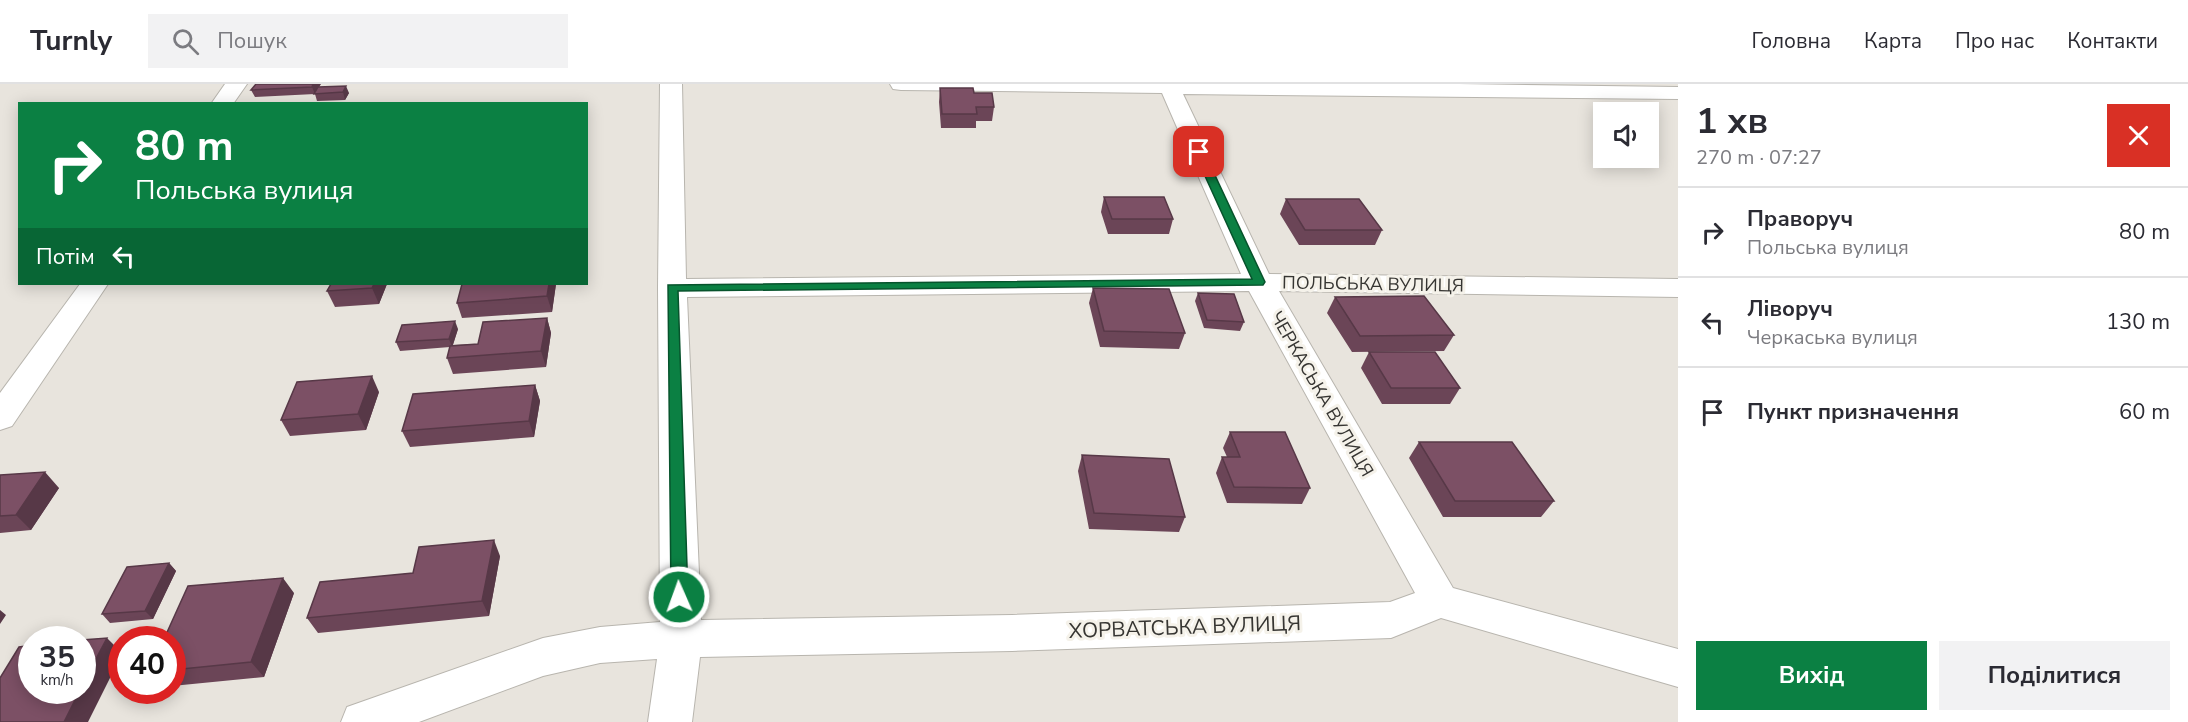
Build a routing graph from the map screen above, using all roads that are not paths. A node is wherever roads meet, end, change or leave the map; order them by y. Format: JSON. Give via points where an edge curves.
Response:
{"nodes":[{"id":1,"x":236,"y":84,"type":"edge"},
{"id":2,"x":671,"y":84,"type":"edge"},
{"id":3,"x":901,"y":84,"type":"edge"},
{"id":4,"x":1169,"y":86,"type":"edge"},
{"id":5,"x":1678,"y":93,"type":"edge"},
{"id":6,"x":223,"y":102,"type":"edge"},
{"id":7,"x":1259,"y":282,"type":"junction"},
{"id":8,"x":93,"y":285,"type":"edge"},
{"id":9,"x":672,"y":288,"type":"junction"},
{"id":10,"x":1678,"y":288,"type":"edge"},
{"id":11,"x":0,"y":418,"type":"edge"},
{"id":12,"x":1440,"y":601,"type":"junction"},
{"id":13,"x":681,"y":639,"type":"junction"},
{"id":14,"x":1678,"y":668,"type":"edge"},
{"id":15,"x":363,"y":722,"type":"edge"},
{"id":16,"x":670,"y":722,"type":"edge"}],
"edges":[{"from":1,"to":6,"type":"street"},
{"from":2,"to":9,"type":"street"},
{"from":3,"to":4,"type":"street"},
{"from":4,"to":5,"type":"street"},
{"from":4,"to":7,"type":"street","name":"ЧЕРКАСЬКА ВУЛИЦЯ"},
{"from":7,"to":9,"type":"street","name":"ПОЛЬСЬКА ВУЛИЦЯ"},
{"from":7,"to":10,"type":"street","name":"ПОЛЬСЬКА ВУЛИЦЯ"},
{"from":7,"to":12,"type":"street","name":"ЧЕРКАСЬКА ВУЛИЦЯ"},
{"from":8,"to":11,"type":"street"},
{"from":9,"to":13,"type":"street"},
{"from":12,"to":13,"type":"street","name":"ХОРВАТСЬКА ВУЛИЦЯ","via":[[1391,620]]},
{"from":12,"to":14,"type":"street"},
{"from":13,"to":15,"type":"street","name":"ХОРВАТСЬКА ВУЛИЦЯ","via":[[600,645],[543,657]]},
{"from":13,"to":16,"type":"street"}]}
